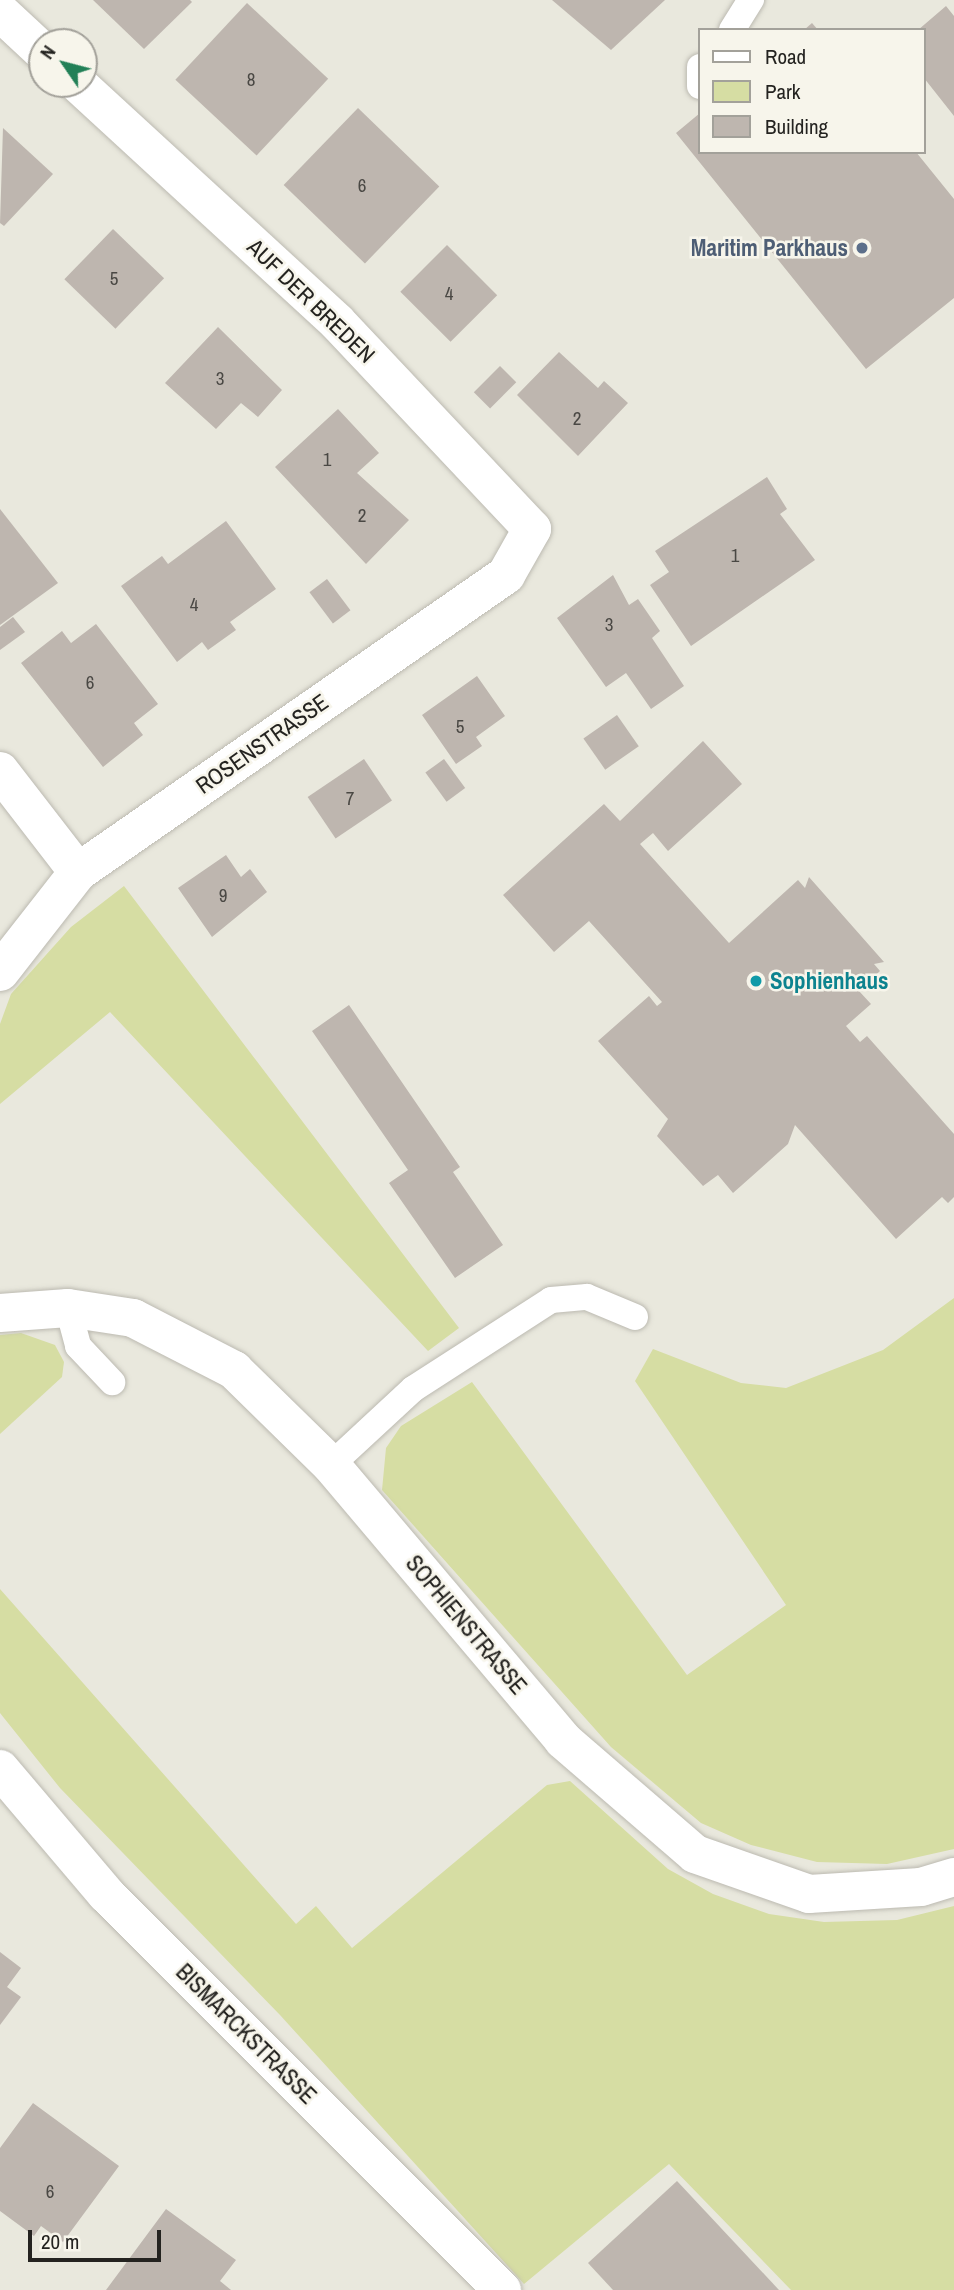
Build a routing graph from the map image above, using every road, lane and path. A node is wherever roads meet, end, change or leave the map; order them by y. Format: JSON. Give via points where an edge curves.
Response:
{"nodes":[{"id":1,"x":751,"y":0,"type":"edge"},
{"id":2,"x":0,"y":12,"type":"edge"},
{"id":3,"x":733,"y":28,"type":"edge"},
{"id":4,"x":28,"y":38,"type":"edge"},
{"id":5,"x":93,"y":98,"type":"edge"},
{"id":6,"x":532,"y":529,"type":"joint"},
{"id":7,"x":0,"y":771,"type":"edge"},
{"id":8,"x":78,"y":872,"type":"junction"},
{"id":9,"x":0,"y":972,"type":"edge"},
{"id":10,"x":68,"y":1308,"type":"junction"},
{"id":11,"x":0,"y":1313,"type":"edge"},
{"id":12,"x":635,"y":1317,"type":"dead end"},
{"id":13,"x":112,"y":1382,"type":"dead end"},
{"id":14,"x":331,"y":1465,"type":"junction"},
{"id":15,"x":0,"y":1769,"type":"edge"},
{"id":16,"x":954,"y":1877,"type":"edge"},
{"id":17,"x":502,"y":2290,"type":"edge"}],
"edges":[{"from":1,"to":3,"type":"lane"},
{"from":2,"to":4,"type":"street"},
{"from":5,"to":6,"type":"street","name":"AUF DER BREDEN","via":[[337,322]]},
{"from":6,"to":8,"type":"street","name":"ROSENSTRASSE","via":[[506,575]]},
{"from":7,"to":8,"type":"street"},
{"from":8,"to":9,"type":"street","name":"ROSENSTRASSE"},
{"from":10,"to":11,"type":"street","name":"SOPHIENSTRASSE"},
{"from":10,"to":13,"type":"lane","via":[[78,1346]]},
{"from":10,"to":14,"type":"street","name":"SOPHIENSTRASSE","via":[[133,1318],[234,1370]]},
{"from":12,"to":14,"type":"lane","via":[[587,1297],[551,1300],[413,1390]]},
{"from":14,"to":16,"type":"street","name":"SOPHIENSTRASSE","via":[[562,1740],[695,1854],[809,1894],[920,1887]]},
{"from":15,"to":17,"type":"street","name":"BISMARCKSTRASSE","via":[[106,1894]]}]}
